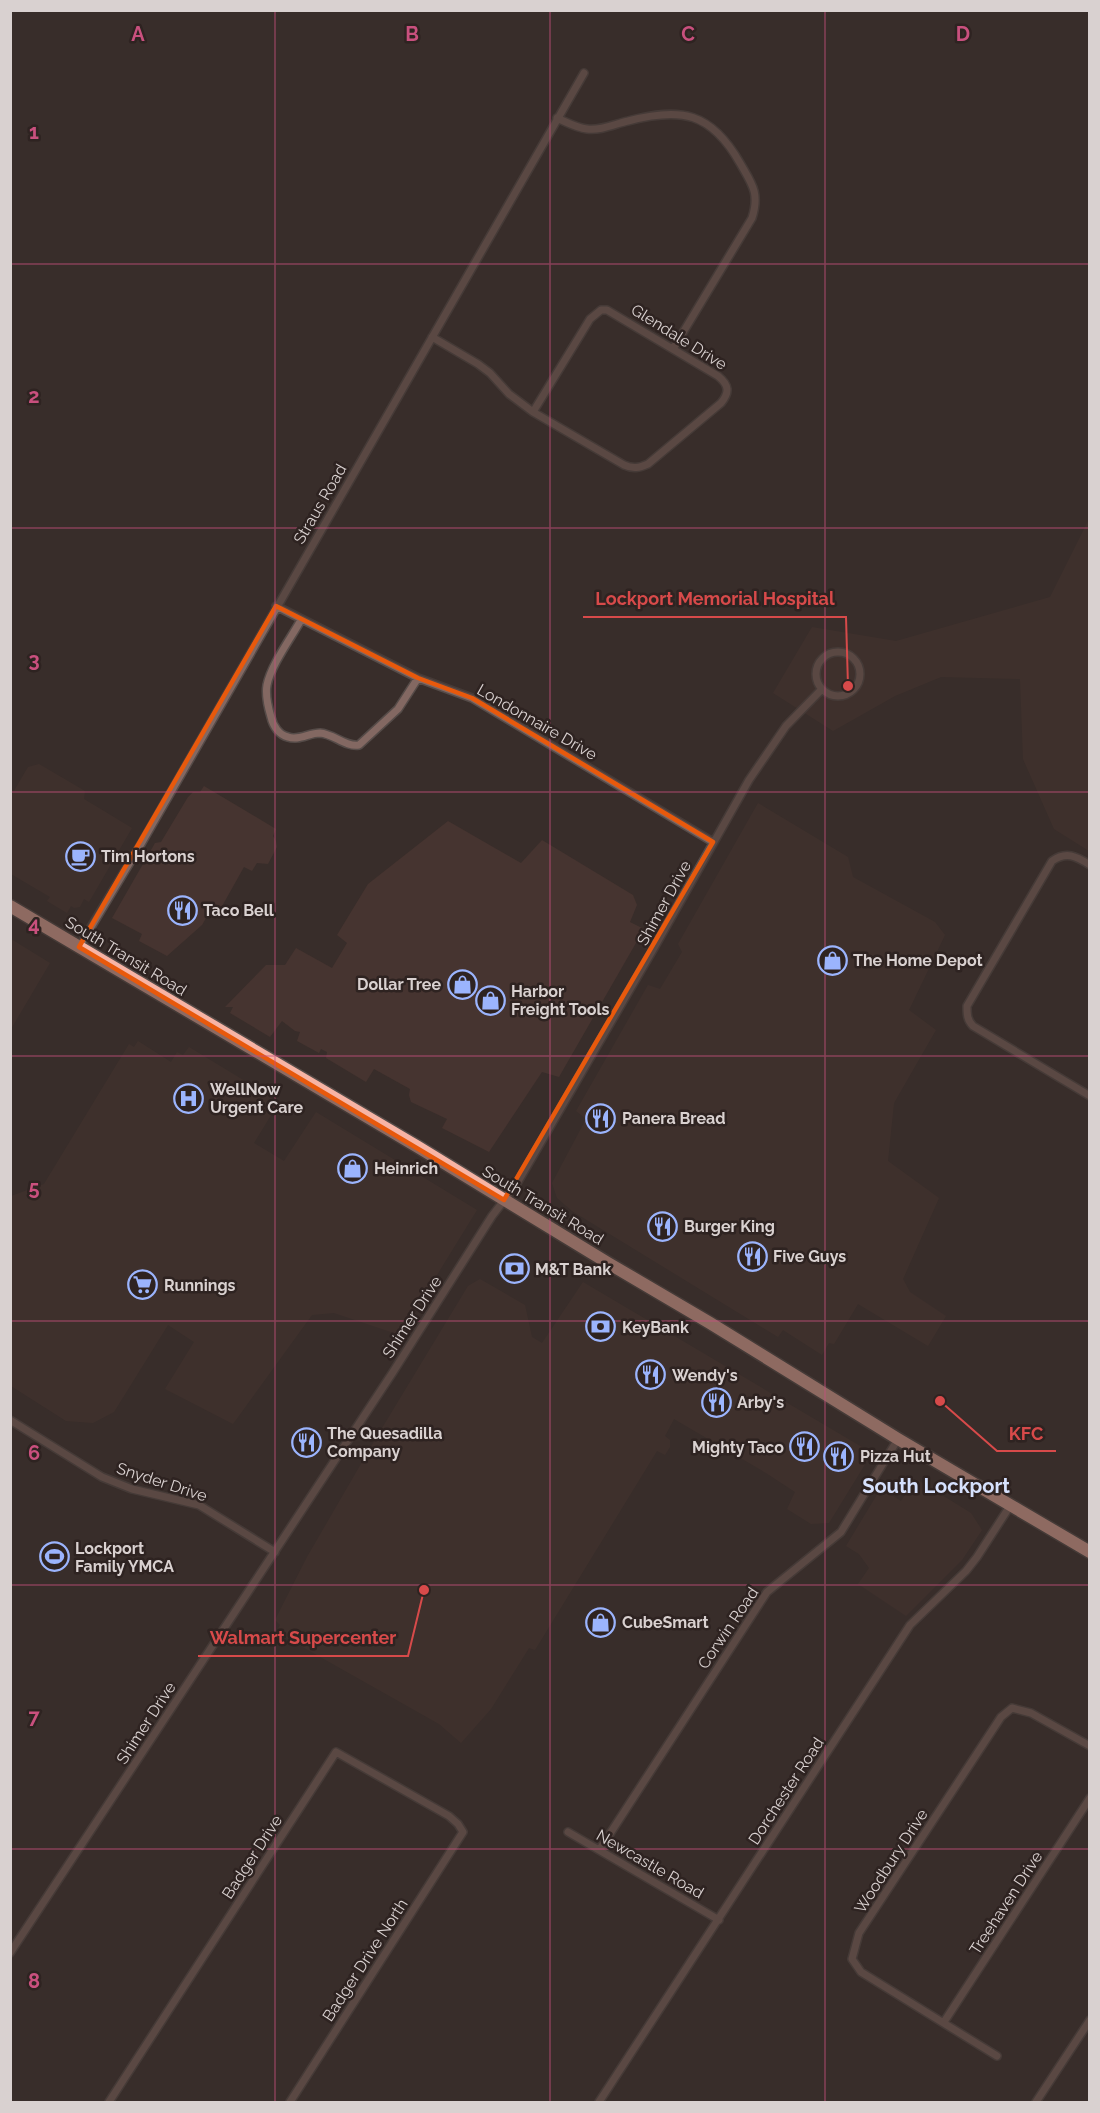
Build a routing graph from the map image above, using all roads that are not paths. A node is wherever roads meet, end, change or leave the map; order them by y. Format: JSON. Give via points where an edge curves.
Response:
{"nodes":[{"id":1,"x":584,"y":74,"type":"dead end"},
{"id":2,"x":557,"y":118,"type":"junction"},
{"id":3,"x":432,"y":337,"type":"junction"},
{"id":4,"x":673,"y":349,"type":"junction"},
{"id":5,"x":533,"y":412,"type":"junction"},
{"id":6,"x":276,"y":606,"type":"junction"},
{"id":7,"x":301,"y":620,"type":"junction"},
{"id":8,"x":418,"y":678,"type":"junction"},
{"id":9,"x":822,"y":689,"type":"junction"},
{"id":10,"x":713,"y":842,"type":"junction"},
{"id":11,"x":1089,"y":865,"type":"edge"},
{"id":12,"x":10,"y":906,"type":"edge"},
{"id":13,"x":79,"y":947,"type":"junction"},
{"id":14,"x":1089,"y":1096,"type":"edge"},
{"id":15,"x":504,"y":1200,"type":"junction"},
{"id":16,"x":10,"y":1419,"type":"edge"},
{"id":17,"x":898,"y":1439,"type":"junction"},
{"id":18,"x":1010,"y":1506,"type":"junction"},
{"id":19,"x":1089,"y":1551,"type":"edge"},
{"id":20,"x":275,"y":1552,"type":"junction"},
{"id":21,"x":1089,"y":1746,"type":"edge"},
{"id":22,"x":1089,"y":1798,"type":"edge"},
{"id":23,"x":463,"y":1832,"type":"joint"},
{"id":24,"x":568,"y":1832,"type":"dead end"},
{"id":25,"x":600,"y":1850,"type":"junction"},
{"id":26,"x":719,"y":1920,"type":"junction"},
{"id":27,"x":10,"y":1953,"type":"edge"},
{"id":28,"x":1089,"y":2020,"type":"edge"},
{"id":29,"x":944,"y":2022,"type":"junction"},
{"id":30,"x":997,"y":2056,"type":"dead end"},
{"id":31,"x":109,"y":2103,"type":"edge"},
{"id":32,"x":290,"y":2103,"type":"edge"},
{"id":33,"x":599,"y":2103,"type":"edge"},
{"id":34,"x":1036,"y":2103,"type":"edge"}],
"edges":[{"from":1,"to":2,"type":"street","name":"Straus Road"},
{"from":2,"to":3,"type":"street","name":"Straus Road"},
{"from":2,"to":4,"type":"street","via":[[588,129],[661,113],[679,113],[714,129],[731,147],[752,184],[757,202],[752,218]]},
{"from":3,"to":5,"type":"street","name":"Glendale Drive","via":[[478,364]]},
{"from":3,"to":6,"type":"street","name":"Straus Road"},
{"from":4,"to":5,"type":"street","name":"Glendale Drive","via":[[601,310],[590,319]]},
{"from":4,"to":5,"type":"street","name":"Glendale Drive","via":[[726,382],[727,396],[648,464],[639,468],[624,465]]},
{"from":6,"to":7,"type":"street","name":"Londonnaire Drive"},
{"from":6,"to":13,"type":"street","name":"Straus Road"},
{"from":7,"to":8,"type":"street","name":"Londonnaire Drive"},
{"from":7,"to":8,"type":"street","via":[[267,685],[272,723],[286,737],[325,734],[358,745],[398,709]]},
{"from":8,"to":10,"type":"street","name":"Londonnaire Drive","via":[[472,698]]},
{"from":9,"to":9,"type":"street","via":[[835,696],[854,689],[860,669],[852,657],[839,651],[825,656],[817,668]]},
{"from":9,"to":10,"type":"street","name":"Shimer Drive","via":[[808,700],[776,740]]},
{"from":10,"to":15,"type":"street","name":"Shimer Drive","via":[[559,1113]]},
{"from":11,"to":14,"type":"street","via":[[1071,855],[1052,861],[967,1011],[968,1022],[973,1026]]},
{"from":12,"to":13,"type":"highway","name":"South Transit Road"},
{"from":13,"to":15,"type":"highway","name":"South Transit Road"},
{"from":15,"to":17,"type":"highway","name":"South Transit Road"},
{"from":15,"to":20,"type":"street","name":"Shimer Drive"},
{"from":16,"to":20,"type":"street","name":"Snyder Drive","via":[[102,1477],[132,1489],[199,1504]]},
{"from":17,"to":18,"type":"highway","name":"South Transit Road"},
{"from":17,"to":25,"type":"street","name":"Corwin Road","via":[[841,1532],[767,1592]]},
{"from":18,"to":19,"type":"highway","name":"South Transit Road"},
{"from":18,"to":26,"type":"street","name":"Dorchester Road","via":[[966,1571],[910,1625]]},
{"from":20,"to":27,"type":"street","name":"Shimer Drive"},
{"from":21,"to":29,"type":"street","name":"Woodbury Drive","via":[[1031,1713],[1012,1708],[1001,1717],[859,1933],[852,1959],[861,1972]]},
{"from":22,"to":29,"type":"street","name":"Treehaven Drive"},
{"from":23,"to":31,"type":"street","name":"Badger Drive","via":[[449,1816],[336,1752]]},
{"from":23,"to":32,"type":"street","name":"Badger Drive North"},
{"from":24,"to":25,"type":"street","name":"Newcastle Road"},
{"from":25,"to":26,"type":"street","name":"Newcastle Road"},
{"from":26,"to":33,"type":"street","name":"Dorchester Road"},
{"from":28,"to":34,"type":"street"},
{"from":29,"to":30,"type":"street","name":"Woodbury Drive"}]}
